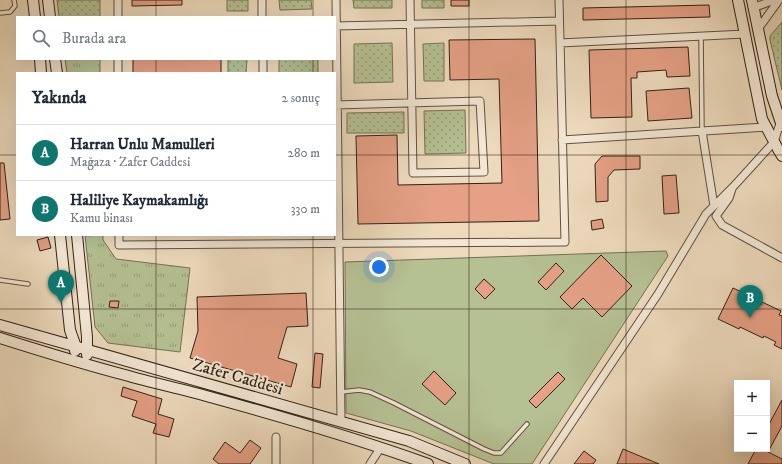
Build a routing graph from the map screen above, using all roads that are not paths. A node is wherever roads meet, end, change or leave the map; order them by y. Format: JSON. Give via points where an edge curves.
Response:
{"nodes":[{"id":1,"x":14,"y":0,"type":"edge"},
{"id":2,"x":33,"y":0,"type":"edge"},
{"id":3,"x":48,"y":0,"type":"edge"},
{"id":4,"x":118,"y":0,"type":"edge"},
{"id":5,"x":262,"y":0,"type":"edge"},
{"id":6,"x":336,"y":0,"type":"edge"},
{"id":7,"x":410,"y":0,"type":"edge"},
{"id":8,"x":559,"y":0,"type":"edge"},
{"id":9,"x":738,"y":0,"type":"edge"},
{"id":10,"x":774,"y":0,"type":"edge"},
{"id":11,"x":779,"y":0,"type":"edge"},
{"id":12,"x":752,"y":4,"type":"edge"},
{"id":13,"x":0,"y":13,"type":"edge"},
{"id":14,"x":35,"y":16,"type":"edge"},
{"id":15,"x":50,"y":16,"type":"edge"},
{"id":16,"x":118,"y":16,"type":"edge"},
{"id":17,"x":262,"y":16,"type":"edge"},
{"id":18,"x":559,"y":21,"type":"junction"},
{"id":19,"x":411,"y":24,"type":"junction"},
{"id":20,"x":336,"y":26,"type":"edge"},
{"id":21,"x":758,"y":29,"type":"junction"},
{"id":22,"x":745,"y":34,"type":"junction"},
{"id":23,"x":701,"y":36,"type":"junction"},
{"id":24,"x":560,"y":43,"type":"junction"},
{"id":25,"x":40,"y":60,"type":"edge"},
{"id":26,"x":55,"y":60,"type":"edge"},
{"id":27,"x":118,"y":60,"type":"edge"},
{"id":28,"x":263,"y":60,"type":"edge"},
{"id":29,"x":41,"y":72,"type":"edge"},
{"id":30,"x":57,"y":72,"type":"edge"},
{"id":31,"x":118,"y":72,"type":"edge"},
{"id":32,"x":264,"y":72,"type":"edge"},
{"id":33,"x":412,"y":102,"type":"junction"},
{"id":34,"x":336,"y":104,"type":"edge"},
{"id":35,"x":781,"y":122,"type":"edge"},
{"id":36,"x":766,"y":127,"type":"junction"},
{"id":37,"x":702,"y":131,"type":"junction"},
{"id":38,"x":562,"y":140,"type":"junction"},
{"id":39,"x":774,"y":142,"type":"junction"},
{"id":40,"x":782,"y":156,"type":"edge"},
{"id":41,"x":733,"y":187,"type":"junction"},
{"id":42,"x":714,"y":206,"type":"junction"},
{"id":43,"x":60,"y":236,"type":"edge"},
{"id":44,"x":77,"y":236,"type":"edge"},
{"id":45,"x":119,"y":236,"type":"edge"},
{"id":46,"x":339,"y":244,"type":"junction"},
{"id":47,"x":782,"y":258,"type":"edge"},
{"id":48,"x":0,"y":280,"type":"edge"},
{"id":49,"x":28,"y":284,"type":"dead end"},
{"id":50,"x":0,"y":325,"type":"edge"},
{"id":51,"x":0,"y":338,"type":"edge"},
{"id":52,"x":76,"y":347,"type":"junction"},
{"id":53,"x":87,"y":350,"type":"junction"},
{"id":54,"x":74,"y":361,"type":"junction"},
{"id":55,"x":88,"y":365,"type":"junction"},
{"id":56,"x":341,"y":392,"type":"junction"},
{"id":57,"x":341,"y":422,"type":"junction"},
{"id":58,"x":527,"y":424,"type":"dead end"},
{"id":59,"x":276,"y":437,"type":"dead end"},
{"id":60,"x":381,"y":447,"type":"junction"},
{"id":61,"x":276,"y":464,"type":"edge"},
{"id":62,"x":370,"y":464,"type":"edge"},
{"id":63,"x":428,"y":464,"type":"edge"},
{"id":64,"x":465,"y":464,"type":"edge"},
{"id":65,"x":544,"y":464,"type":"edge"}],
"edges":[{"from":1,"to":13,"type":"lane","via":[[15,6],[10,12]]},
{"from":2,"to":14,"type":"main road"},
{"from":3,"to":15,"type":"main road"},
{"from":4,"to":16,"type":"street"},
{"from":5,"to":17,"type":"street"},
{"from":6,"to":20,"type":"street"},
{"from":7,"to":19,"type":"street"},
{"from":8,"to":18,"type":"street"},
{"from":9,"to":22,"type":"main road"},
{"from":10,"to":12,"type":"street"},
{"from":11,"to":21,"type":"street"},
{"from":12,"to":21,"type":"main road"},
{"from":18,"to":19,"type":"street"},
{"from":18,"to":24,"type":"street"},
{"from":19,"to":20,"type":"street"},
{"from":19,"to":33,"type":"street"},
{"from":20,"to":34,"type":"street"},
{"from":21,"to":35,"type":"main road","via":[[772,96]]},
{"from":22,"to":23,"type":"street"},
{"from":22,"to":36,"type":"main road","via":[[762,119]]},
{"from":23,"to":24,"type":"street"},
{"from":23,"to":37,"type":"lane"},
{"from":24,"to":38,"type":"street"},
{"from":25,"to":29,"type":"main road"},
{"from":26,"to":30,"type":"main road"},
{"from":27,"to":31,"type":"street"},
{"from":28,"to":32,"type":"street"},
{"from":33,"to":33,"type":"street","via":[[413,173],[484,172],[480,101]]},
{"from":33,"to":34,"type":"street"},
{"from":34,"to":46,"type":"street"},
{"from":35,"to":39,"type":"street"},
{"from":36,"to":37,"type":"street"},
{"from":36,"to":39,"type":"main road"},
{"from":37,"to":38,"type":"street"},
{"from":37,"to":42,"type":"street"},
{"from":38,"to":46,"type":"street","via":[[565,242]]},
{"from":39,"to":40,"type":"main road"},
{"from":39,"to":41,"type":"street"},
{"from":41,"to":42,"type":"street"},
{"from":41,"to":47,"type":"street","via":[[729,198],[716,216],[722,225]]},
{"from":42,"to":65,"type":"street","via":[[706,214],[658,294]]},
{"from":43,"to":52,"type":"main road","via":[[70,330]]},
{"from":44,"to":53,"type":"main road"},
{"from":45,"to":46,"type":"street","via":[[119,245]]},
{"from":46,"to":56,"type":"street"},
{"from":48,"to":49,"type":"lane"},
{"from":50,"to":52,"type":"main road","name":"Zafer Caddesi"},
{"from":51,"to":54,"type":"main road","name":"Zafer Caddesi"},
{"from":52,"to":53,"type":"main road","name":"Zafer Caddesi"},
{"from":52,"to":54,"type":"main road"},
{"from":53,"to":55,"type":"main road"},
{"from":53,"to":57,"type":"main road","name":"Zafer Caddesi"},
{"from":54,"to":55,"type":"main road","name":"Zafer Caddesi"},
{"from":55,"to":60,"type":"main road","name":"Zafer Caddesi","via":[[210,397]]},
{"from":56,"to":57,"type":"street"},
{"from":56,"to":58,"type":"lane","via":[[370,392],[494,453],[501,453]]},
{"from":57,"to":64,"type":"main road","name":"Zafer Caddesi","via":[[409,441]]},
{"from":59,"to":61,"type":"street"},
{"from":60,"to":62,"type":"street"},
{"from":60,"to":63,"type":"main road","name":"Zafer Caddesi"}]}
